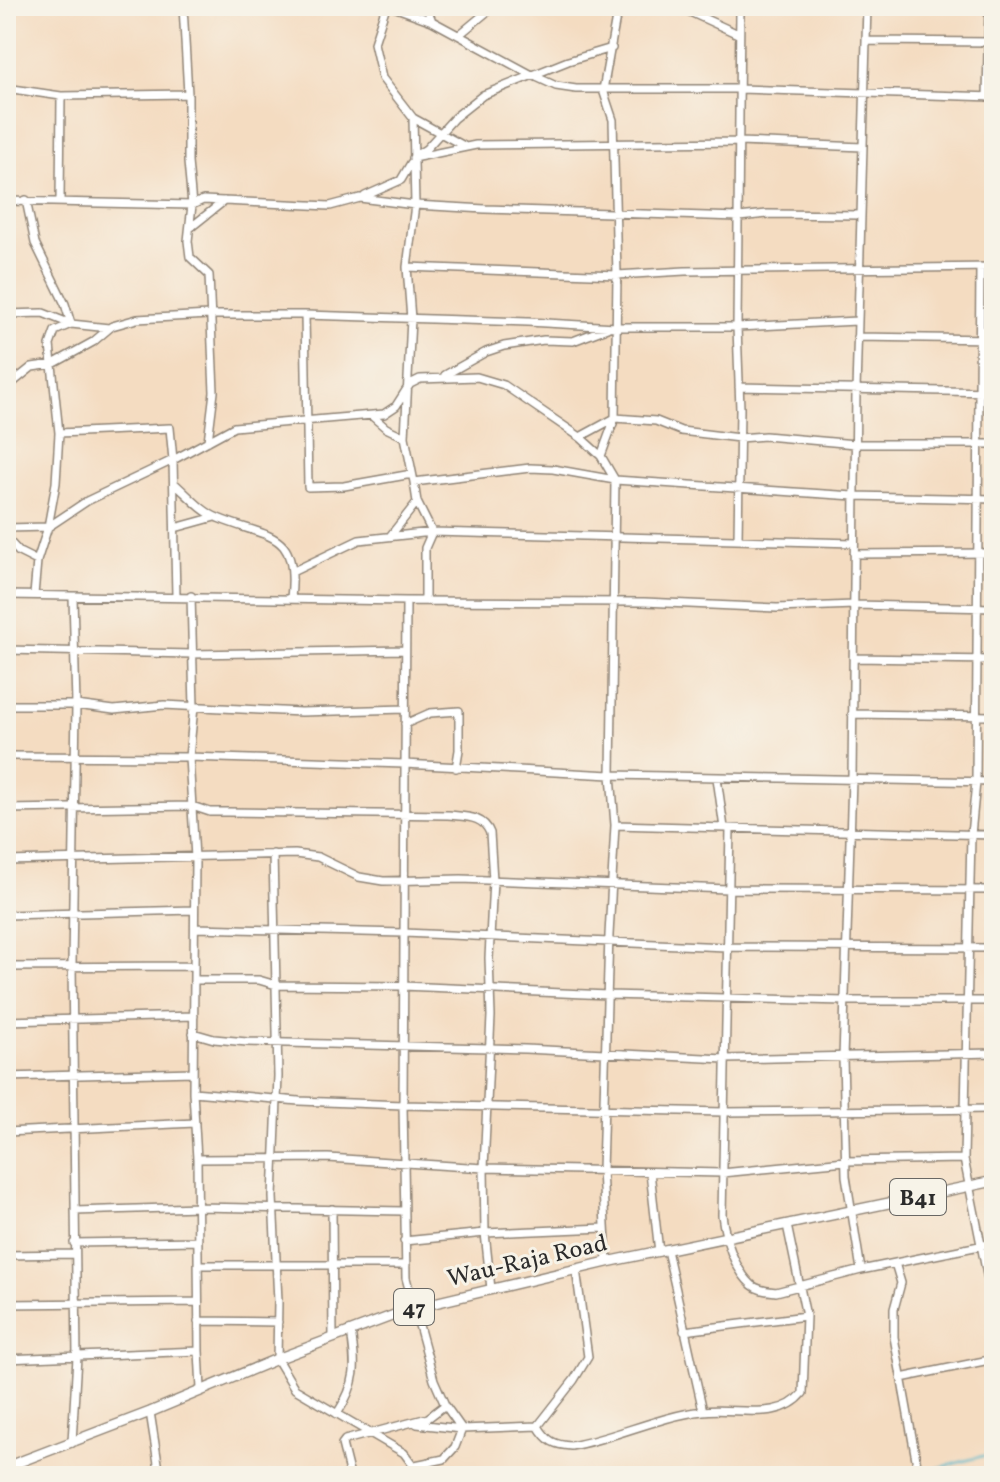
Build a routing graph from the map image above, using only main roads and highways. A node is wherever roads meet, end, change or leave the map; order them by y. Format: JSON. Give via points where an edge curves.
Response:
{"nodes":[{"id":1,"x":994,"y":1181,"type":"edge"},
{"id":2,"x":847,"y":1212,"type":"joint"},
{"id":3,"x":8,"y":1470,"type":"edge"}],
"edges":[{"from":1,"to":2,"type":"main road","number":"B41"},
{"from":2,"to":3,"type":"main road","name":"Wau-Raja Road","number":"47","via":[[413,1308]]}]}
